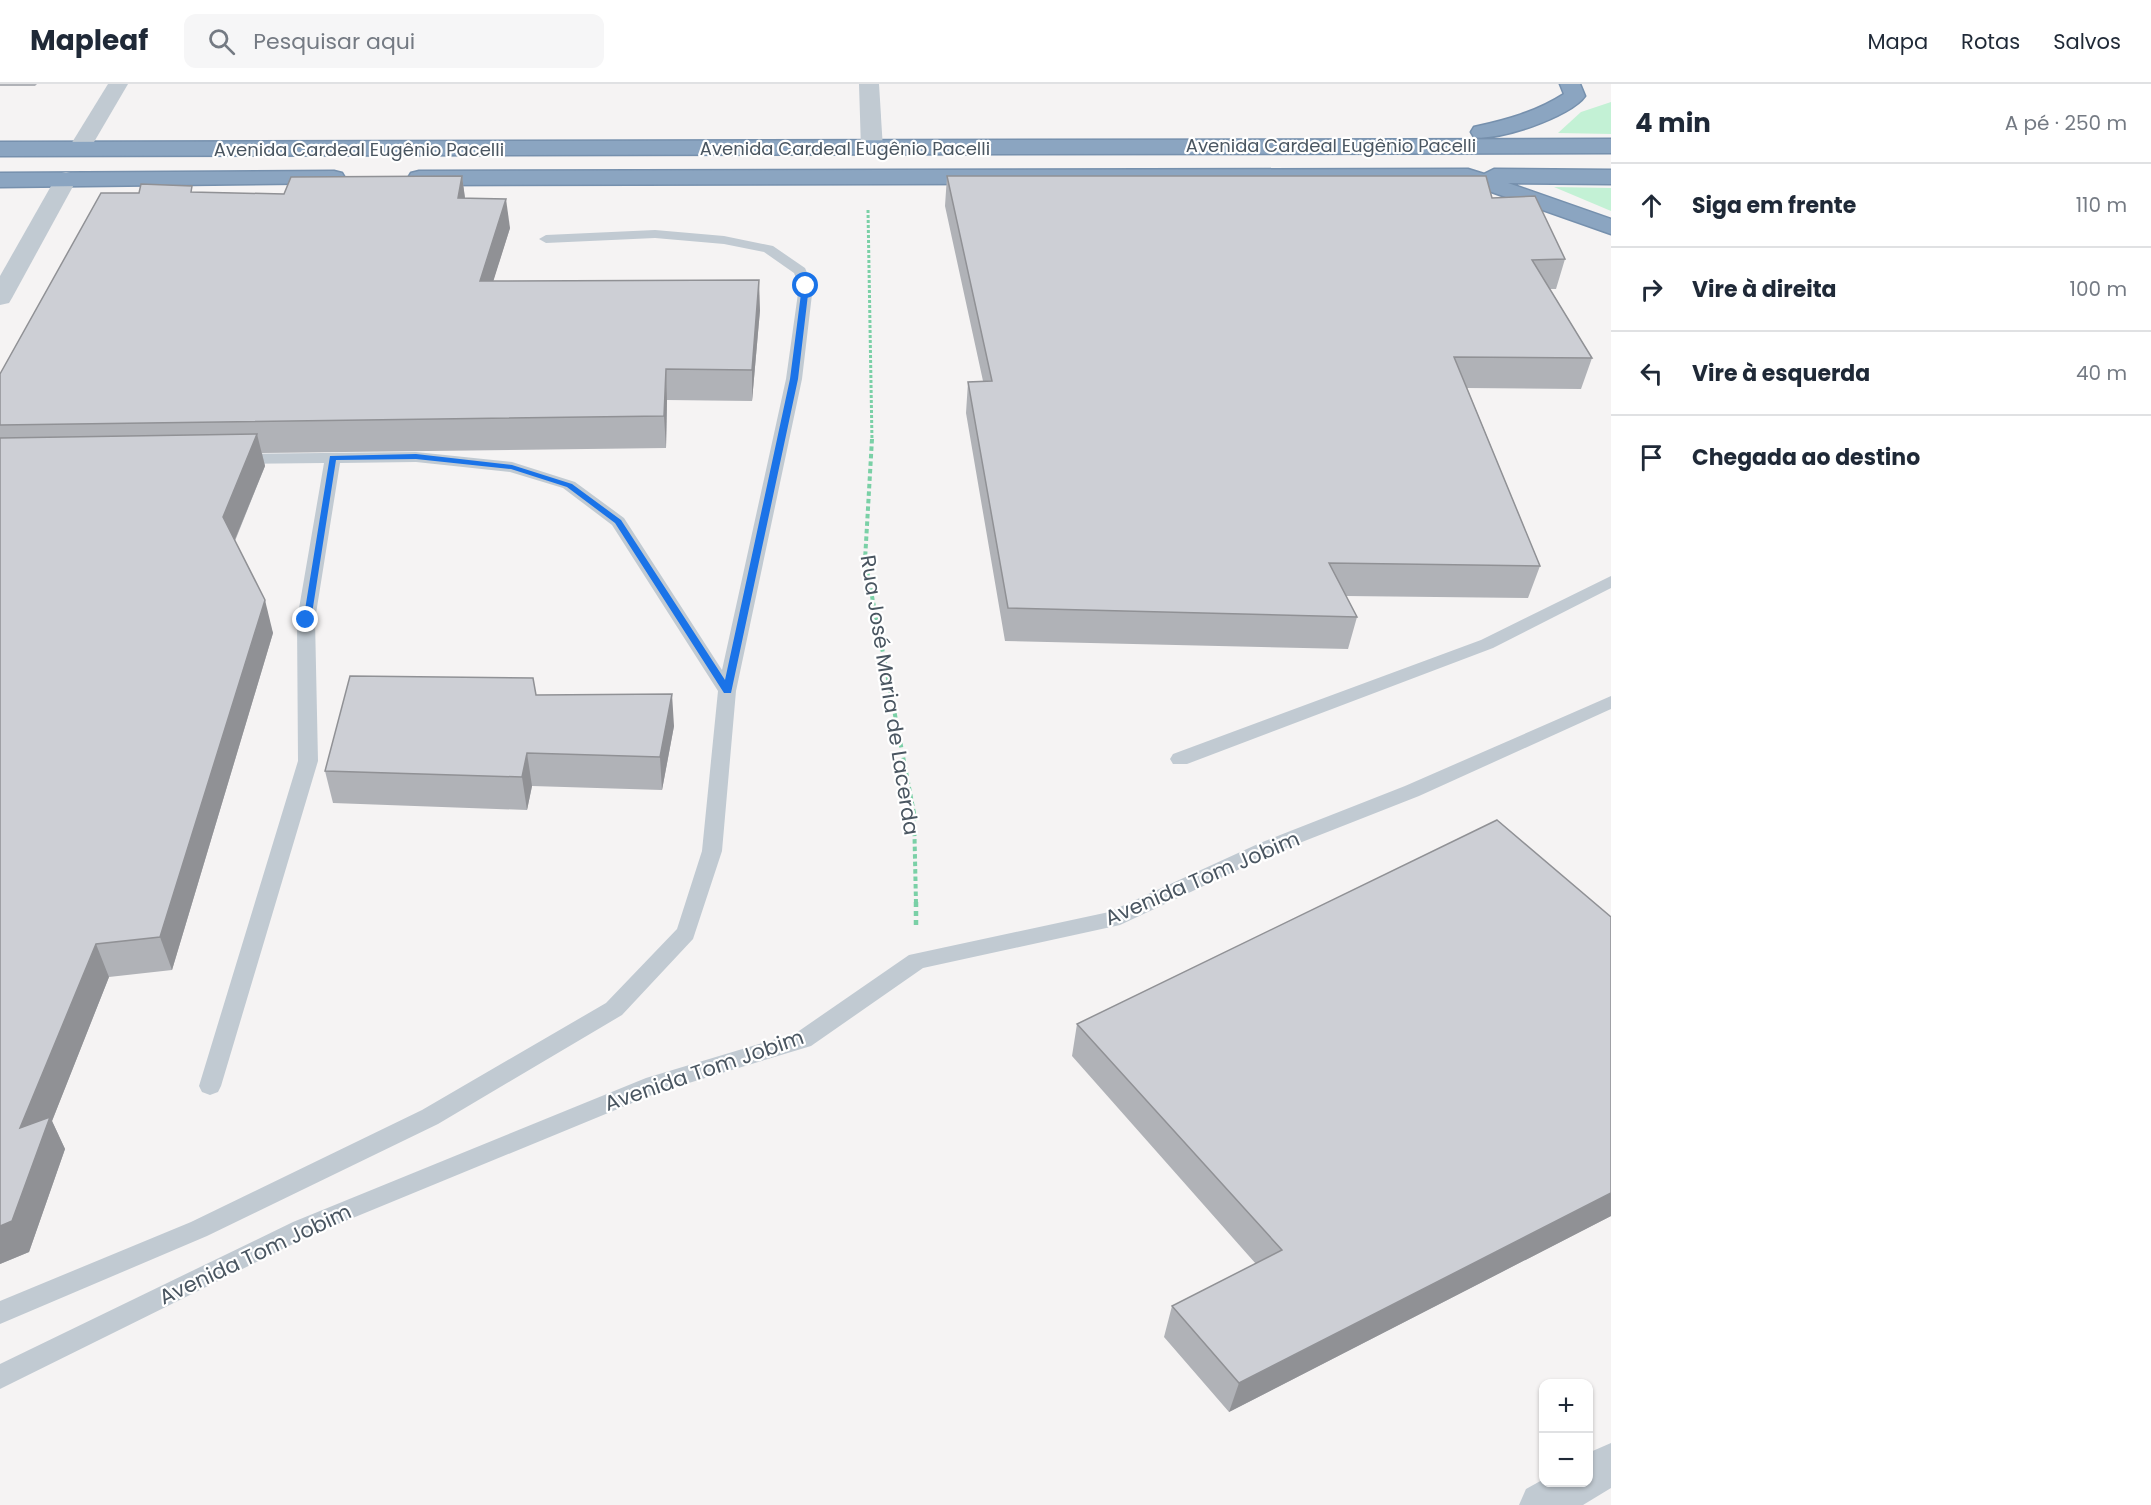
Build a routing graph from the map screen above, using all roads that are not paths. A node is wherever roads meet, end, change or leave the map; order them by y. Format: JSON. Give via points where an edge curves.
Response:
{"nodes":[{"id":1,"x":118,"y":84,"type":"edge"},
{"id":2,"x":869,"y":84,"type":"edge"},
{"id":3,"x":1570,"y":84,"type":"edge"},
{"id":4,"x":1422,"y":144,"type":"junction"},
{"id":5,"x":1611,"y":146,"type":"edge"},
{"id":6,"x":0,"y":149,"type":"edge"},
{"id":7,"x":79,"y":149,"type":"junction"},
{"id":8,"x":872,"y":149,"type":"junction"},
{"id":9,"x":1468,"y":176,"type":"junction"},
{"id":10,"x":1611,"y":177,"type":"edge"},
{"id":11,"x":353,"y":178,"type":"edge"},
{"id":12,"x":401,"y":178,"type":"edge"},
{"id":13,"x":0,"y":180,"type":"edge"},
{"id":14,"x":66,"y":180,"type":"junction"},
{"id":15,"x":1611,"y":227,"type":"edge"},
{"id":16,"x":546,"y":239,"type":"dead end"},
{"id":17,"x":0,"y":298,"type":"edge"},
{"id":18,"x":333,"y":458,"type":"junction"},
{"id":19,"x":214,"y":460,"type":"edge"},
{"id":20,"x":1611,"y":581,"type":"edge"},
{"id":21,"x":727,"y":691,"type":"junction"},
{"id":22,"x":1611,"y":702,"type":"edge"},
{"id":23,"x":1180,"y":759,"type":"dead end"},
{"id":24,"x":210,"y":1086,"type":"dead end"},
{"id":25,"x":0,"y":1313,"type":"edge"},
{"id":26,"x":0,"y":1377,"type":"edge"},
{"id":27,"x":1611,"y":1464,"type":"edge"},
{"id":28,"x":1593,"y":1474,"type":"edge"},
{"id":29,"x":1572,"y":1487,"type":"edge"},
{"id":30,"x":1542,"y":1505,"type":"edge"}],
"edges":[{"from":1,"to":7,"type":"street"},
{"from":2,"to":8,"type":"street"},
{"from":3,"to":4,"type":"highway","via":[[1575,96],[1521,124]]},
{"from":4,"to":5,"type":"highway","name":"Avenida Cardeal Eugênio Pacelli"},
{"from":4,"to":8,"type":"highway","name":"Avenida Cardeal Eugênio Pacelli"},
{"from":6,"to":7,"type":"highway","name":"Avenida Cardeal Eugênio Pacelli"},
{"from":7,"to":8,"type":"highway","name":"Avenida Cardeal Eugênio Pacelli"},
{"from":9,"to":10,"type":"highway","name":"Avenida Cardeal Eugênio Pacelli"},
{"from":9,"to":12,"type":"highway","name":"Avenida Cardeal Eugênio Pacelli"},
{"from":9,"to":15,"type":"highway"},
{"from":11,"to":14,"type":"highway"},
{"from":13,"to":14,"type":"highway"},
{"from":14,"to":17,"type":"street"},
{"from":16,"to":21,"type":"lane","via":[[655,234],[724,240],[768,249],[800,271],[806,286],[794,379]]},
{"from":18,"to":19,"type":"lane"},
{"from":18,"to":21,"type":"lane","via":[[416,457],[512,467],[569,485],[618,522]]},
{"from":18,"to":24,"type":"lane","via":[[306,620],[308,761]]},
{"from":20,"to":23,"type":"lane","via":[[1487,644]]},
{"from":21,"to":25,"type":"lane","via":[[712,851],[686,933],[614,1009],[430,1117],[200,1228]]},
{"from":22,"to":26,"type":"lane","name":"Avenida Tom Jobim","via":[[1412,791],[1267,848],[1113,920],[916,961],[802,1040],[654,1084],[301,1229]]},
{"from":27,"to":28,"type":"street"},
{"from":29,"to":30,"type":"street"}]}
